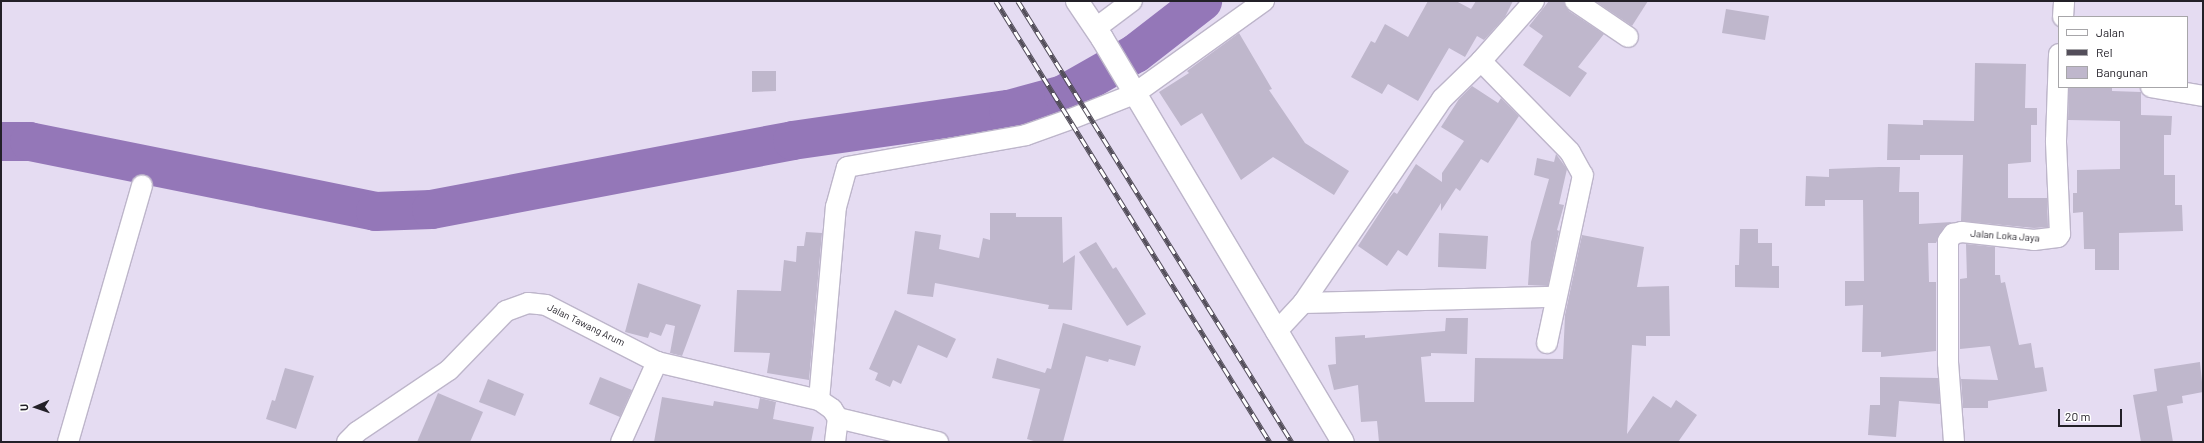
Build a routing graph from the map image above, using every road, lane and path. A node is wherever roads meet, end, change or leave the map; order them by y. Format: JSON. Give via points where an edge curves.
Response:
{"nodes":[{"id":1,"x":1077,"y":1,"type":"edge"},
{"id":2,"x":1132,"y":1,"type":"edge"},
{"id":3,"x":1264,"y":1,"type":"edge"},
{"id":4,"x":1534,"y":1,"type":"edge"},
{"id":5,"x":1575,"y":1,"type":"edge"},
{"id":6,"x":2064,"y":1,"type":"edge"},
{"id":7,"x":2063,"y":16,"type":"edge"},
{"id":8,"x":1099,"y":33,"type":"junction"},
{"id":9,"x":1628,"y":37,"type":"dead end"},
{"id":10,"x":1481,"y":61,"type":"junction"},
{"id":11,"x":2058,"y":65,"type":"edge"},
{"id":12,"x":1131,"y":88,"type":"junction"},
{"id":13,"x":2157,"y":88,"type":"edge"},
{"id":14,"x":2203,"y":96,"type":"edge"},
{"id":15,"x":142,"y":185,"type":"dead end"},
{"id":16,"x":1556,"y":297,"type":"junction"},
{"id":17,"x":1303,"y":303,"type":"junction"},
{"id":18,"x":1276,"y":332,"type":"junction"},
{"id":19,"x":1547,"y":343,"type":"dead end"},
{"id":20,"x":657,"y":362,"type":"junction"},
{"id":21,"x":819,"y":400,"type":"junction"},
{"id":22,"x":838,"y":418,"type":"junction"},
{"id":23,"x":68,"y":442,"type":"edge"},
{"id":24,"x":347,"y":442,"type":"edge"},
{"id":25,"x":621,"y":442,"type":"edge"},
{"id":26,"x":835,"y":442,"type":"edge"},
{"id":27,"x":938,"y":442,"type":"edge"},
{"id":28,"x":1343,"y":442,"type":"edge"},
{"id":29,"x":1954,"y":442,"type":"edge"}],
"edges":[{"from":1,"to":8,"type":"main road"},
{"from":2,"to":8,"type":"street"},
{"from":3,"to":12,"type":"street"},
{"from":4,"to":10,"type":"street"},
{"from":5,"to":9,"type":"street"},
{"from":6,"to":7,"type":"street"},
{"from":8,"to":12,"type":"main road"},
{"from":10,"to":16,"type":"street","via":[[1570,152],[1583,175]]},
{"from":10,"to":17,"type":"street","via":[[1442,99]]},
{"from":11,"to":29,"type":"street","name":"Jalan Loka Jaya","via":[[2056,141],[2060,234],[2058,237],[2034,240],[1962,232],[1953,234],[1948,241],[1948,363]]},
{"from":12,"to":18,"type":"main road"},
{"from":12,"to":21,"type":"street","via":[[1026,135],[847,168],[836,207]]},
{"from":13,"to":14,"type":"street"},
{"from":15,"to":23,"type":"street"},
{"from":16,"to":17,"type":"street"},
{"from":16,"to":19,"type":"street"},
{"from":17,"to":18,"type":"street"},
{"from":18,"to":28,"type":"main road"},
{"from":20,"to":21,"type":"street","name":"Jalan Tawang Arum"},
{"from":20,"to":24,"type":"street","name":"Jalan Tawang Arum","via":[[546,305],[520,304],[506,311],[450,370]]},
{"from":20,"to":25,"type":"street"},
{"from":21,"to":22,"type":"street","via":[[832,409]]},
{"from":22,"to":26,"type":"street"},
{"from":22,"to":27,"type":"street"}]}
